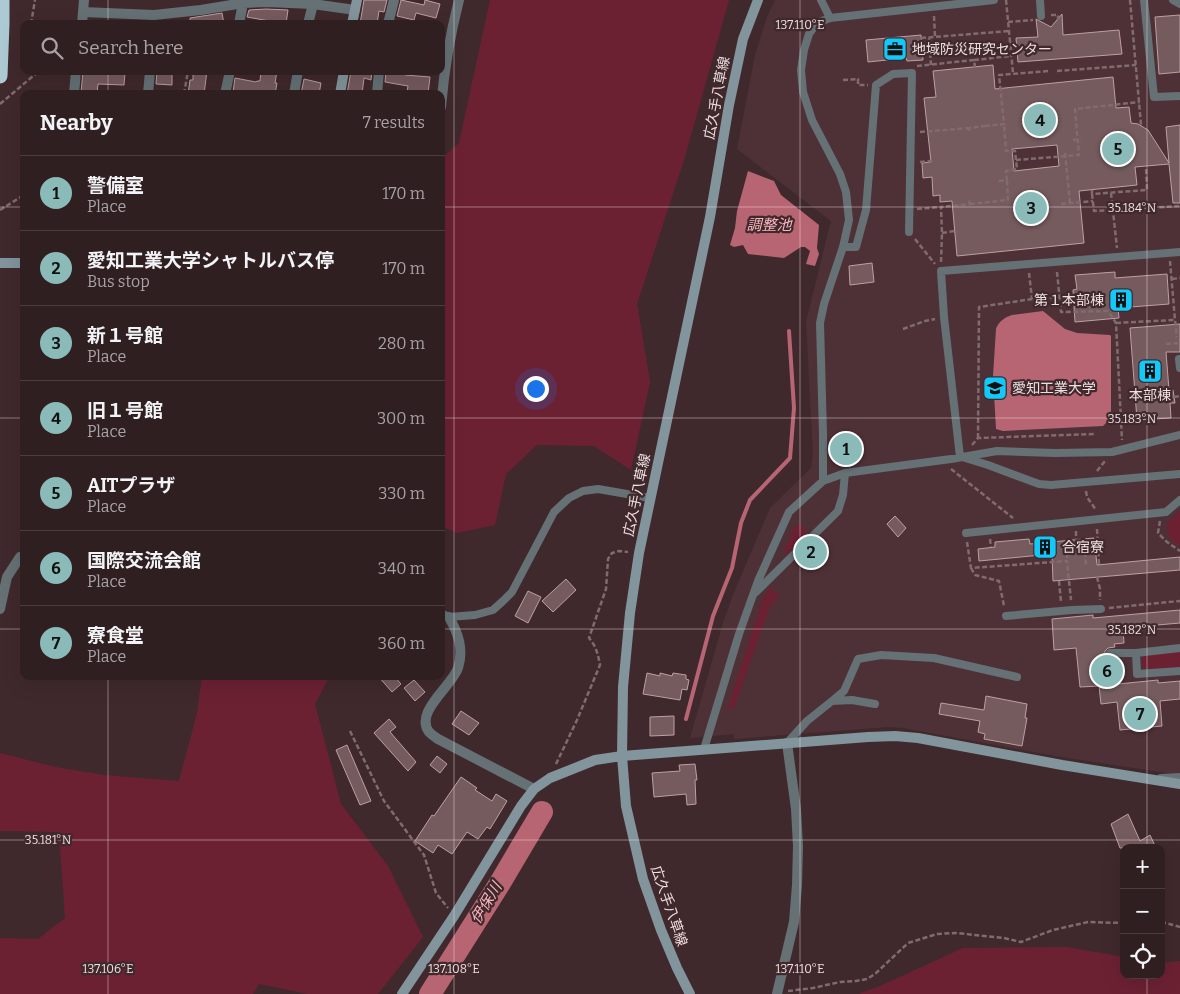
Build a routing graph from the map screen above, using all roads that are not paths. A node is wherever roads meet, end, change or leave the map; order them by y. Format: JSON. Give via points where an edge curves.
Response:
{"nodes":[{"id":1,"x":2,"y":0,"type":"edge"},
{"id":2,"x":84,"y":0,"type":"edge"},
{"id":3,"x":394,"y":0,"type":"edge"},
{"id":4,"x":459,"y":0,"type":"edge"},
{"id":5,"x":758,"y":0,"type":"edge"},
{"id":6,"x":821,"y":0,"type":"edge"},
{"id":7,"x":994,"y":0,"type":"edge"},
{"id":8,"x":1040,"y":0,"type":"edge"},
{"id":9,"x":1144,"y":0,"type":"edge"},
{"id":10,"x":1173,"y":0,"type":"edge"},
{"id":11,"x":313,"y":2,"type":"edge"},
{"id":12,"x":243,"y":3,"type":"junction"},
{"id":13,"x":932,"y":3,"type":"edge"},
{"id":14,"x":1180,"y":4,"type":"edge"},
{"id":15,"x":356,"y":5,"type":"edge"},
{"id":16,"x":83,"y":12,"type":"junction"},
{"id":17,"x":830,"y":18,"type":"junction"},
{"id":18,"x":1041,"y":18,"type":"road end"},
{"id":19,"x":154,"y":19,"type":"edge"},
{"id":20,"x":82,"y":20,"type":"edge"},
{"id":21,"x":240,"y":20,"type":"edge"},
{"id":22,"x":309,"y":20,"type":"edge"},
{"id":23,"x":353,"y":20,"type":"edge"},
{"id":24,"x":389,"y":20,"type":"edge"},
{"id":25,"x":76,"y":75,"type":"edge"},
{"id":26,"x":150,"y":75,"type":"edge"},
{"id":27,"x":229,"y":75,"type":"edge"},
{"id":28,"x":297,"y":75,"type":"edge"},
{"id":29,"x":343,"y":75,"type":"edge"},
{"id":30,"x":379,"y":75,"type":"edge"},
{"id":31,"x":0,"y":76,"type":"edge"},
{"id":32,"x":74,"y":90,"type":"edge"},
{"id":33,"x":148,"y":90,"type":"edge"},
{"id":34,"x":226,"y":90,"type":"edge"},
{"id":35,"x":295,"y":90,"type":"edge"},
{"id":36,"x":341,"y":90,"type":"edge"},
{"id":37,"x":378,"y":90,"type":"edge"},
{"id":38,"x":443,"y":90,"type":"edge"},
{"id":39,"x":1180,"y":96,"type":"edge"},
{"id":40,"x":909,"y":232,"type":"road end"},
{"id":41,"x":843,"y":247,"type":"junction"},
{"id":42,"x":1180,"y":252,"type":"edge"},
{"id":43,"x":0,"y":263,"type":"edge"},
{"id":44,"x":20,"y":263,"type":"edge"},
{"id":45,"x":1179,"y":359,"type":"edge"},
{"id":46,"x":1180,"y":368,"type":"edge"},
{"id":47,"x":1180,"y":435,"type":"edge"},
{"id":48,"x":960,"y":456,"type":"junction"},
{"id":49,"x":845,"y":474,"type":"junction"},
{"id":50,"x":1180,"y":474,"type":"edge"},
{"id":51,"x":823,"y":482,"type":"junction"},
{"id":52,"x":650,"y":498,"type":"junction"},
{"id":53,"x":1180,"y":500,"type":"edge"},
{"id":54,"x":966,"y":533,"type":"road end"},
{"id":55,"x":20,"y":557,"type":"dead end"},
{"id":56,"x":753,"y":595,"type":"junction"},
{"id":57,"x":0,"y":609,"type":"edge"},
{"id":58,"x":1101,"y":609,"type":"road end"},
{"id":59,"x":445,"y":615,"type":"edge"},
{"id":60,"x":1006,"y":616,"type":"road end"},
{"id":61,"x":1180,"y":648,"type":"edge"},
{"id":62,"x":1110,"y":653,"type":"dead end"},
{"id":63,"x":1136,"y":653,"type":"junction"},
{"id":64,"x":1180,"y":671,"type":"edge"},
{"id":65,"x":1017,"y":677,"type":"dead end"},
{"id":66,"x":832,"y":701,"type":"junction"},
{"id":67,"x":875,"y":704,"type":"dead end"},
{"id":68,"x":787,"y":743,"type":"junction"},
{"id":69,"x":704,"y":749,"type":"junction"},
{"id":70,"x":622,"y":756,"type":"junction"},
{"id":71,"x":1180,"y":777,"type":"edge"},
{"id":72,"x":1149,"y":779,"type":"junction"},
{"id":73,"x":1180,"y":784,"type":"edge"},
{"id":74,"x":534,"y":789,"type":"junction"},
{"id":75,"x":777,"y":993,"type":"edge"},
{"id":76,"x":402,"y":994,"type":"edge"},
{"id":77,"x":690,"y":994,"type":"edge"}],
"edges":[{"from":1,"to":31,"type":"highway"},
{"from":2,"to":16,"type":"street"},
{"from":3,"to":24,"type":"street"},
{"from":4,"to":38,"type":"street"},
{"from":5,"to":52,"type":"main road","name":"広久手八草線","via":[[741,49],[710,217]]},
{"from":6,"to":17,"type":"lane"},
{"from":7,"to":13,"type":"lane"},
{"from":8,"to":18,"type":"lane"},
{"from":9,"to":39,"type":"lane","via":[[1154,97]]},
{"from":10,"to":14,"type":"lane"},
{"from":11,"to":12,"type":"street"},
{"from":11,"to":15,"type":"street"},
{"from":11,"to":22,"type":"street"},
{"from":12,"to":19,"type":"street"},
{"from":12,"to":21,"type":"street"},
{"from":13,"to":17,"type":"lane"},
{"from":15,"to":23,"type":"main road"},
{"from":16,"to":19,"type":"street"},
{"from":16,"to":20,"type":"street"},
{"from":17,"to":41,"type":"lane","via":[[817,23],[809,34],[801,70],[803,92],[812,120],[846,192],[849,220]]},
{"from":25,"to":32,"type":"street"},
{"from":26,"to":33,"type":"street"},
{"from":27,"to":34,"type":"street"},
{"from":28,"to":35,"type":"street"},
{"from":29,"to":36,"type":"main road"},
{"from":30,"to":37,"type":"street"},
{"from":40,"to":41,"type":"lane","via":[[912,73],[893,74],[876,85],[866,210],[856,247]]},
{"from":41,"to":51,"type":"lane","via":[[820,323]]},
{"from":42,"to":48,"type":"lane","via":[[941,271]]},
{"from":43,"to":44,"type":"main road"},
{"from":45,"to":46,"type":"lane"},
{"from":47,"to":48,"type":"lane","via":[[1112,452],[997,451]]},
{"from":48,"to":49,"type":"lane"},
{"from":48,"to":50,"type":"lane","via":[[1039,484],[1051,485]]},
{"from":49,"to":51,"type":"lane"},
{"from":49,"to":56,"type":"lane","via":[[838,511]]},
{"from":51,"to":56,"type":"lane","via":[[790,512]]},
{"from":52,"to":59,"type":"lane","via":[[598,489],[583,491],[569,498],[554,512],[512,592],[503,601],[493,610],[475,615]]},
{"from":52,"to":70,"type":"main road","name":"広久手八草線","via":[[630,613],[623,686]]},
{"from":53,"to":54,"type":"lane","via":[[1166,512]]},
{"from":55,"to":57,"type":"street","via":[[7,577]]},
{"from":56,"to":69,"type":"lane"},
{"from":58,"to":60,"type":"lane"},
{"from":59,"to":74,"type":"street","via":[[457,631],[460,642],[458,669],[429,708],[428,731],[438,740]]},
{"from":61,"to":63,"type":"lane"},
{"from":62,"to":63,"type":"lane"},
{"from":63,"to":64,"type":"lane","via":[[1138,674]]},
{"from":65,"to":66,"type":"lane","via":[[934,658],[881,655],[858,659],[844,691]]},
{"from":66,"to":67,"type":"lane"},
{"from":66,"to":68,"type":"lane"},
{"from":68,"to":69,"type":"main road"},
{"from":68,"to":72,"type":"main road","via":[[868,737],[918,738]]},
{"from":68,"to":75,"type":"street","via":[[796,809],[797,886],[794,922]]},
{"from":69,"to":70,"type":"main road"},
{"from":70,"to":74,"type":"main road","via":[[595,760],[550,778]]},
{"from":70,"to":77,"type":"main road","name":"広久手八草線","via":[[626,806],[643,878],[676,968]]},
{"from":71,"to":72,"type":"lane"},
{"from":72,"to":73,"type":"main road"},
{"from":74,"to":76,"type":"main road"}]}
